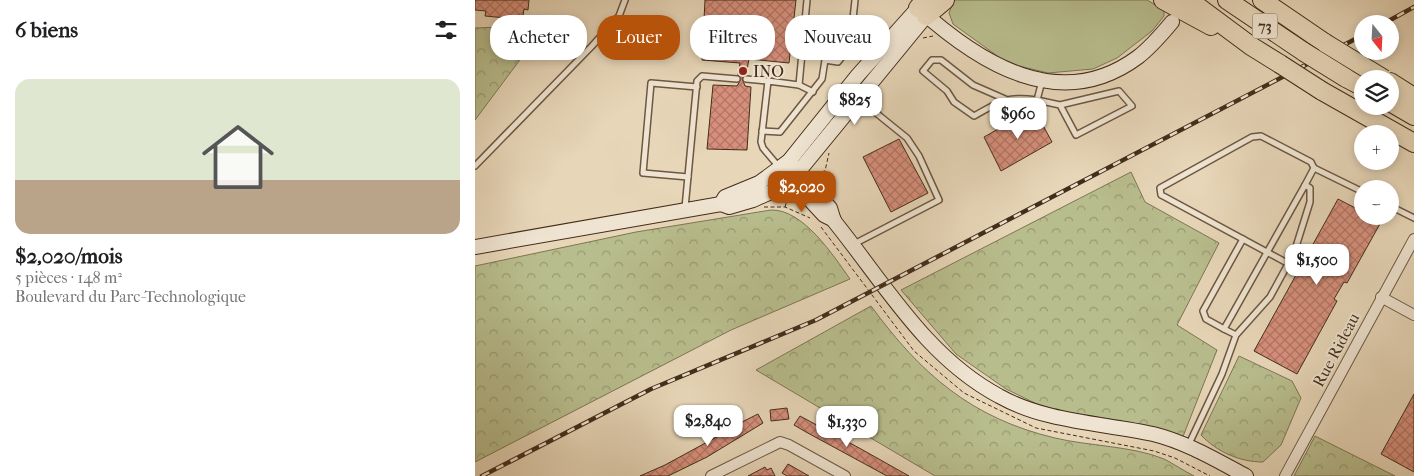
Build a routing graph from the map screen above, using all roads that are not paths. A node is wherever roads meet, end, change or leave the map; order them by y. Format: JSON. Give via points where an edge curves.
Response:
{"nodes":[{"id":1,"x":625,"y":0,"type":"edge"},
{"id":2,"x":807,"y":0,"type":"edge"},
{"id":3,"x":855,"y":0,"type":"edge"},
{"id":4,"x":945,"y":0,"type":"edge"},
{"id":5,"x":1163,"y":0,"type":"edge"},
{"id":6,"x":1189,"y":0,"type":"edge"},
{"id":7,"x":1227,"y":0,"type":"edge"},
{"id":8,"x":1262,"y":0,"type":"edge"},
{"id":9,"x":1279,"y":0,"type":"edge"},
{"id":10,"x":920,"y":6,"type":"edge"},
{"id":11,"x":1172,"y":22,"type":"dead end"},
{"id":12,"x":1327,"y":41,"type":"junction"},
{"id":13,"x":1251,"y":46,"type":"junction"},
{"id":14,"x":1371,"y":70,"type":"edge"},
{"id":15,"x":737,"y":78,"type":"dead end"},
{"id":16,"x":746,"y":79,"type":"dead end"},
{"id":17,"x":768,"y":81,"type":"junction"},
{"id":18,"x":1042,"y":81,"type":"junction"},
{"id":19,"x":1354,"y":82,"type":"edge"},
{"id":20,"x":799,"y":85,"type":"junction"},
{"id":21,"x":697,"y":87,"type":"junction"},
{"id":22,"x":1399,"y":88,"type":"edge"},
{"id":23,"x":813,"y":92,"type":"junction"},
{"id":24,"x":1414,"y":97,"type":"edge"},
{"id":25,"x":859,"y":99,"type":"junction"},
{"id":26,"x":1005,"y":99,"type":"junction"},
{"id":27,"x":1037,"y":100,"type":"junction"},
{"id":28,"x":1060,"y":105,"type":"junction"},
{"id":29,"x":1399,"y":107,"type":"edge"},
{"id":30,"x":1414,"y":116,"type":"edge"},
{"id":31,"x":762,"y":131,"type":"junction"},
{"id":32,"x":1414,"y":143,"type":"edge"},
{"id":33,"x":475,"y":166,"type":"edge"},
{"id":34,"x":1314,"y":168,"type":"junction"},
{"id":35,"x":790,"y":170,"type":"junction"},
{"id":36,"x":688,"y":177,"type":"junction"},
{"id":37,"x":1305,"y":185,"type":"junction"},
{"id":38,"x":1354,"y":188,"type":"edge"},
{"id":39,"x":1399,"y":210,"type":"edge"},
{"id":40,"x":685,"y":211,"type":"junction"},
{"id":41,"x":1414,"y":218,"type":"edge"},
{"id":42,"x":1243,"y":239,"type":"junction"},
{"id":43,"x":1414,"y":239,"type":"edge"},
{"id":44,"x":854,"y":245,"type":"junction"},
{"id":45,"x":475,"y":248,"type":"edge"},
{"id":46,"x":1267,"y":252,"type":"junction"},
{"id":47,"x":1289,"y":264,"type":"junction"},
{"id":48,"x":1381,"y":297,"type":"junction"},
{"id":49,"x":1414,"y":315,"type":"edge"},
{"id":50,"x":1224,"y":328,"type":"junction"},
{"id":51,"x":1236,"y":335,"type":"junction"},
{"id":52,"x":1188,"y":446,"type":"junction"},
{"id":53,"x":711,"y":476,"type":"edge"},
{"id":54,"x":845,"y":476,"type":"edge"},
{"id":55,"x":1246,"y":476,"type":"edge"},
{"id":56,"x":1285,"y":476,"type":"edge"}],
"edges":[{"from":1,"to":33,"type":"lane","via":[[619,16],[592,46]]},
{"from":2,"to":20,"type":"lane"},
{"from":3,"to":23,"type":"lane","via":[[850,47],[838,62],[825,60],[822,79]]},
{"from":4,"to":10,"type":"highway"},
{"from":5,"to":13,"type":"highway"},
{"from":6,"to":13,"type":"highway"},
{"from":7,"to":19,"type":"highway","number":"73","bridge":true},
{"from":8,"to":12,"type":"highway"},
{"from":9,"to":12,"type":"highway"},
{"from":10,"to":18,"type":"street","via":[[989,62]]},
{"from":10,"to":25,"type":"street"},
{"from":10,"to":35,"type":"street","via":[[859,75]]},
{"from":11,"to":18,"type":"street","via":[[1139,56],[1116,70],[1085,80]]},
{"from":12,"to":14,"type":"highway","bridge":true},
{"from":13,"to":32,"type":"highway","bridge":true},
{"from":15,"to":21,"type":"lane","via":[[703,76],[699,78]]},
{"from":16,"to":17,"type":"lane"},
{"from":17,"to":20,"type":"lane"},
{"from":17,"to":31,"type":"lane"},
{"from":18,"to":27,"type":"lane"},
{"from":20,"to":23,"type":"lane"},
{"from":21,"to":36,"type":"lane"},
{"from":21,"to":36,"type":"lane","via":[[651,83],[643,173]]},
{"from":22,"to":24,"type":"highway"},
{"from":23,"to":31,"type":"lane","via":[[780,132]]},
{"from":25,"to":35,"type":"street"},
{"from":25,"to":44,"type":"lane","via":[[907,138],[939,200]]},
{"from":26,"to":26,"type":"lane","via":[[974,116],[923,72],[932,60],[941,60],[973,85]]},
{"from":26,"to":27,"type":"lane"},
{"from":27,"to":28,"type":"lane"},
{"from":28,"to":28,"type":"lane","via":[[1076,135],[1132,106],[1119,91]]},
{"from":29,"to":30,"type":"highway"},
{"from":31,"to":35,"type":"lane","via":[[763,148]]},
{"from":34,"to":37,"type":"lane"},
{"from":34,"to":38,"type":"lane"},
{"from":34,"to":42,"type":"lane","via":[[1311,162],[1257,136],[1160,188],[1165,197]]},
{"from":35,"to":40,"type":"street","via":[[725,198],[721,204]]},
{"from":35,"to":44,"type":"street","via":[[824,215],[835,221]]},
{"from":36,"to":40,"type":"lane"},
{"from":37,"to":46,"type":"lane"},
{"from":37,"to":47,"type":"lane","via":[[1310,188],[1311,202]]},
{"from":39,"to":41,"type":"lane"},
{"from":40,"to":45,"type":"street"},
{"from":42,"to":46,"type":"lane"},
{"from":42,"to":50,"type":"lane","via":[[1203,311],[1206,319]]},
{"from":43,"to":48,"type":"street","name":"Rue Rideau"},
{"from":44,"to":52,"type":"street","via":[[935,349],[983,387],[1026,408],[1154,435]]},
{"from":46,"to":47,"type":"lane"},
{"from":46,"to":50,"type":"lane"},
{"from":47,"to":51,"type":"lane","via":[[1270,297]]},
{"from":48,"to":49,"type":"street"},
{"from":48,"to":56,"type":"street","name":"Rue Rideau"},
{"from":50,"to":51,"type":"lane"},
{"from":51,"to":52,"type":"lane","via":[[1222,374]]},
{"from":52,"to":55,"type":"street"},
{"from":53,"to":54,"type":"street","via":[[780,442]]}]}
